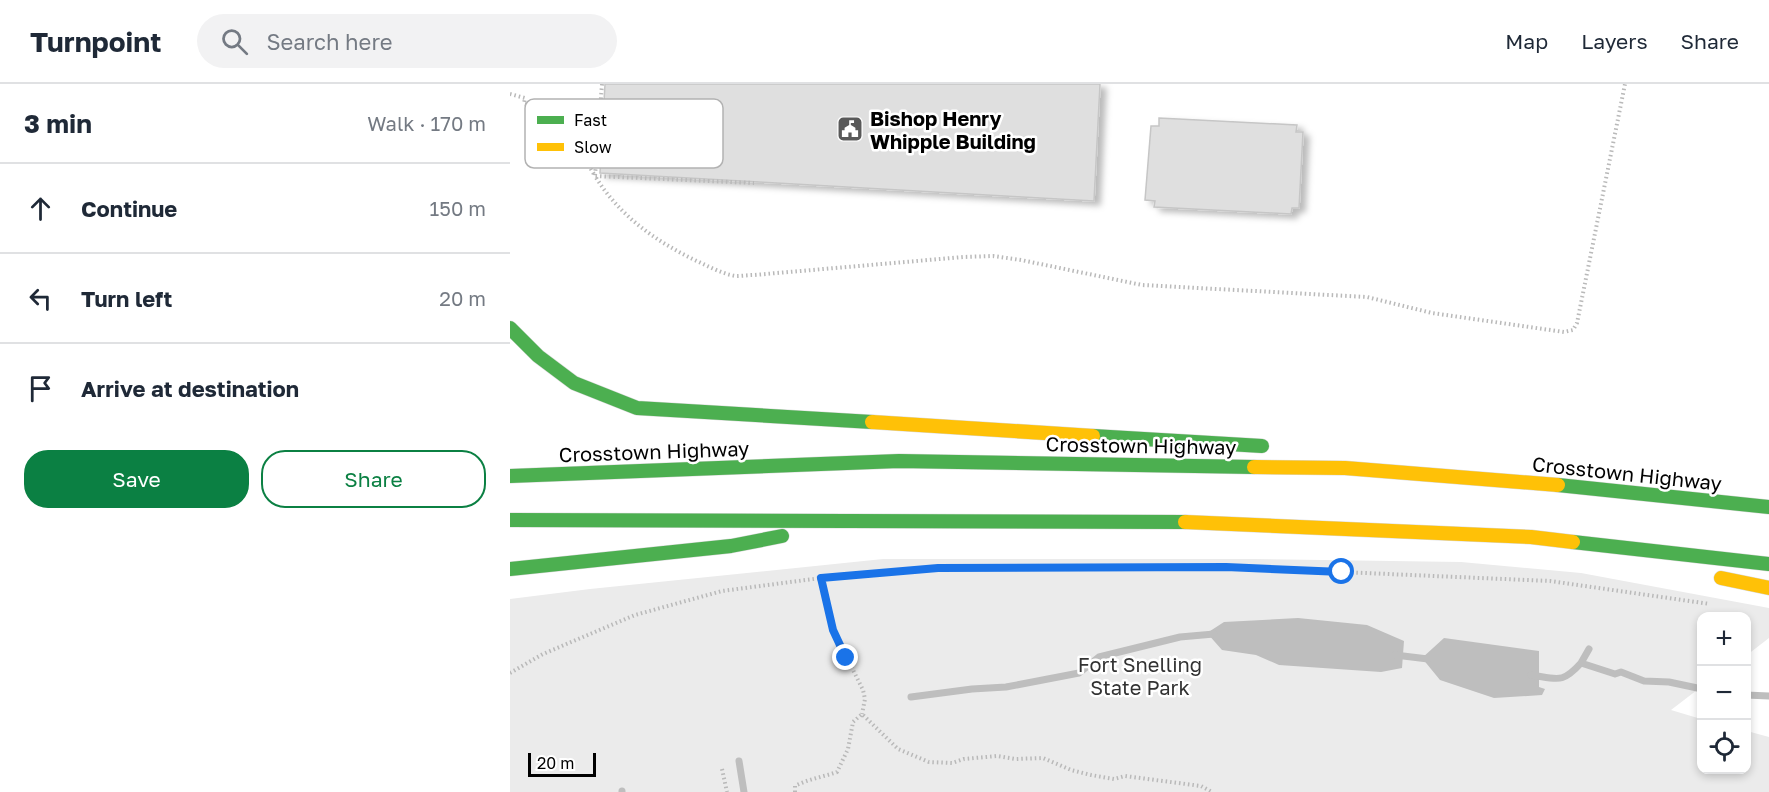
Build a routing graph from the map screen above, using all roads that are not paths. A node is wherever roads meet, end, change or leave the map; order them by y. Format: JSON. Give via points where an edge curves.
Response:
{"nodes":[{"id":1,"x":510,"y":328,"type":"edge"},
{"id":2,"x":1345,"y":468,"type":"junction"},
{"id":3,"x":510,"y":476,"type":"edge"},
{"id":4,"x":1769,"y":507,"type":"edge"},
{"id":5,"x":510,"y":520,"type":"edge"},
{"id":6,"x":655,"y":521,"type":"junction"},
{"id":7,"x":859,"y":522,"type":"junction"},
{"id":8,"x":510,"y":532,"type":"edge"},
{"id":9,"x":1531,"y":537,"type":"junction"},
{"id":10,"x":1769,"y":564,"type":"edge"},
{"id":11,"x":1667,"y":566,"type":"dead end"},
{"id":12,"x":510,"y":569,"type":"edge"},
{"id":13,"x":1712,"y":576,"type":"dead end"},
{"id":14,"x":1769,"y":588,"type":"edge"}],
"edges":[{"from":1,"to":2,"type":"highway","via":[[573,383],[637,408],[1257,445]]},
{"from":2,"to":3,"type":"highway","name":"Crosstown Highway","via":[[899,461]]},
{"from":2,"to":4,"type":"highway","name":"Crosstown Highway","via":[[1611,489]]},
{"from":5,"to":6,"type":"highway"},
{"from":6,"to":7,"type":"highway"},
{"from":6,"to":8,"type":"highway"},
{"from":7,"to":9,"type":"highway","via":[[1151,522]]},
{"from":7,"to":12,"type":"highway","via":[[731,546]]},
{"from":9,"to":10,"type":"highway"},
{"from":9,"to":11,"type":"highway"},
{"from":13,"to":14,"type":"highway"}]}
